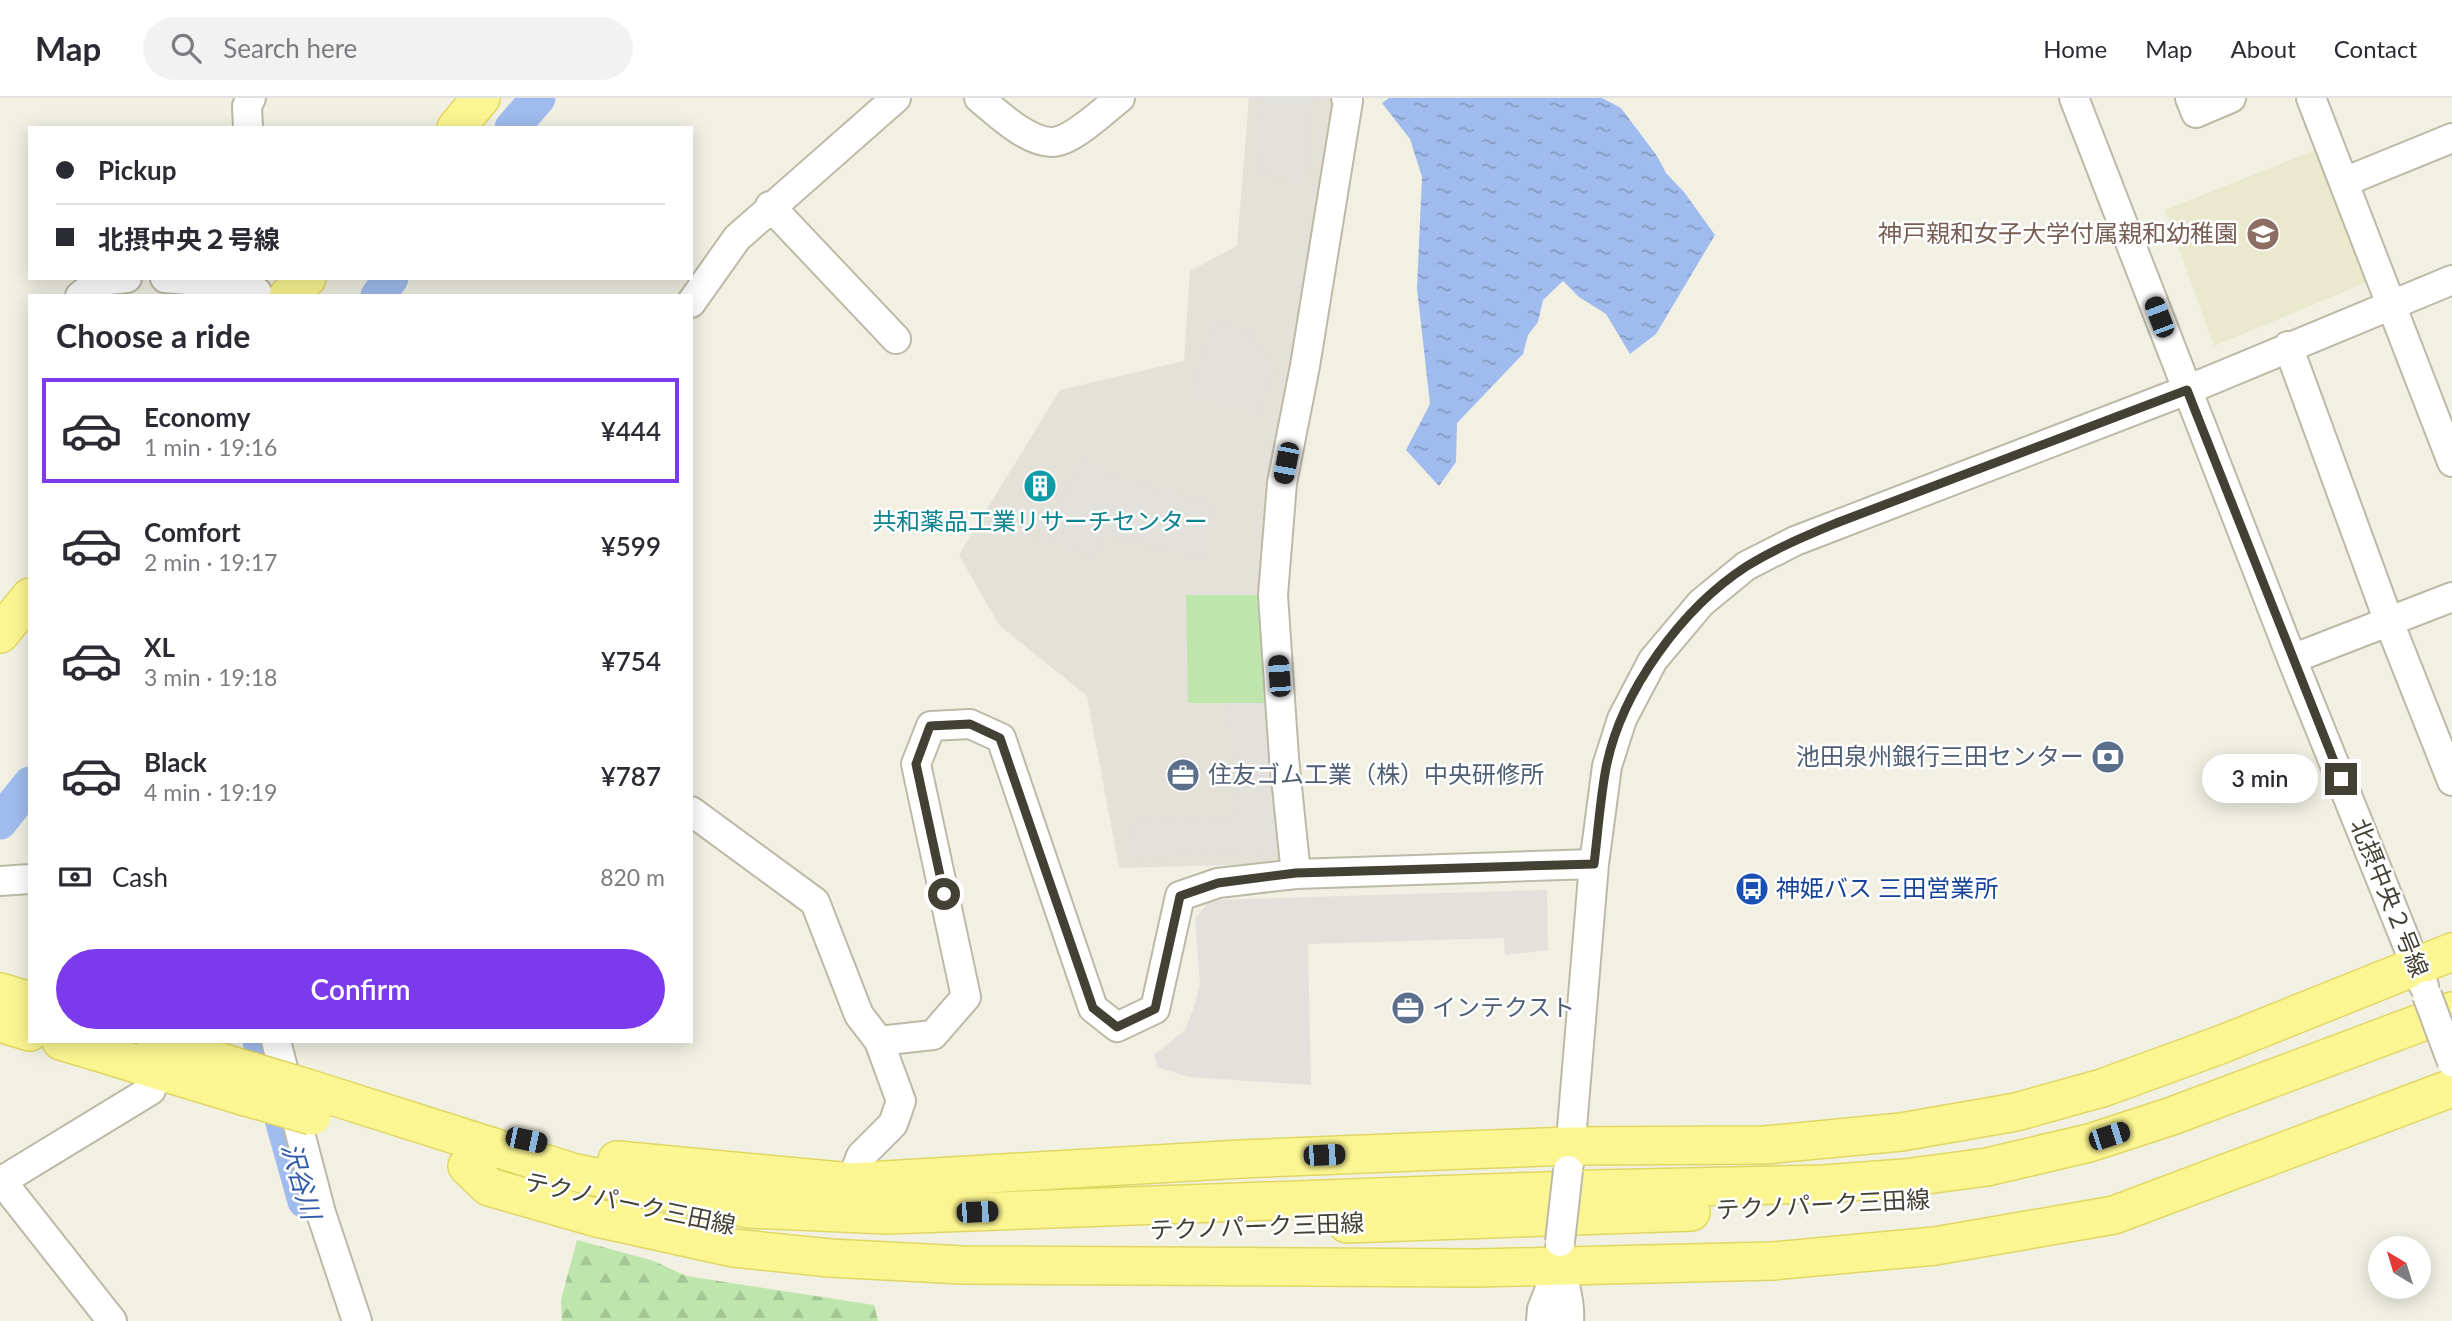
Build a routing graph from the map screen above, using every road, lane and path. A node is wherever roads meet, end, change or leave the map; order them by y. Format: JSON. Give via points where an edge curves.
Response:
{"nodes":[{"id":1,"x":251,"y":98,"type":"edge"},
{"id":2,"x":481,"y":98,"type":"edge"},
{"id":3,"x":896,"y":98,"type":"edge"},
{"id":4,"x":978,"y":98,"type":"edge"},
{"id":5,"x":1120,"y":98,"type":"edge"},
{"id":6,"x":1346,"y":98,"type":"edge"},
{"id":7,"x":2074,"y":98,"type":"edge"},
{"id":8,"x":2190,"y":98,"type":"edge"},
{"id":9,"x":2231,"y":98,"type":"edge"},
{"id":10,"x":2311,"y":98,"type":"edge"},
{"id":11,"x":248,"y":126,"type":"edge"},
{"id":12,"x":458,"y":126,"type":"edge"},
{"id":13,"x":2452,"y":138,"type":"edge"},
{"id":14,"x":2344,"y":182,"type":"junction"},
{"id":15,"x":770,"y":206,"type":"junction"},
{"id":16,"x":108,"y":280,"type":"edge"},
{"id":17,"x":188,"y":280,"type":"edge"},
{"id":18,"x":300,"y":280,"type":"edge"},
{"id":19,"x":2452,"y":280,"type":"edge"},
{"id":20,"x":265,"y":290,"type":"edge"},
{"id":21,"x":83,"y":294,"type":"edge"},
{"id":22,"x":693,"y":300,"type":"edge"},
{"id":23,"x":2392,"y":304,"type":"junction"},
{"id":24,"x":896,"y":339,"type":"dead end"},
{"id":25,"x":2288,"y":346,"type":"junction"},
{"id":26,"x":2187,"y":390,"type":"junction"},
{"id":27,"x":2452,"y":462,"type":"edge"},
{"id":28,"x":2452,"y":597,"type":"edge"},
{"id":29,"x":28,"y":599,"type":"edge"},
{"id":30,"x":2389,"y":622,"type":"junction"},
{"id":31,"x":0,"y":634,"type":"edge"},
{"id":32,"x":2292,"y":659,"type":"junction"},
{"id":33,"x":2452,"y":781,"type":"edge"},
{"id":34,"x":693,"y":812,"type":"edge"},
{"id":35,"x":1594,"y":864,"type":"junction"},
{"id":36,"x":1296,"y":873,"type":"junction"},
{"id":37,"x":28,"y":878,"type":"edge"},
{"id":38,"x":0,"y":881,"type":"edge"},
{"id":39,"x":2452,"y":952,"type":"edge"},
{"id":40,"x":2432,"y":990,"type":"edge"},
{"id":41,"x":0,"y":992,"type":"edge"},
{"id":42,"x":28,"y":1000,"type":"edge"},
{"id":43,"x":0,"y":1023,"type":"edge"},
{"id":44,"x":28,"y":1031,"type":"edge"},
{"id":45,"x":2452,"y":1035,"type":"edge"},
{"id":46,"x":879,"y":1041,"type":"junction"},
{"id":47,"x":70,"y":1043,"type":"edge"},
{"id":48,"x":160,"y":1043,"type":"edge"},
{"id":49,"x":277,"y":1043,"type":"edge"},
{"id":50,"x":2452,"y":1062,"type":"edge"},
{"id":51,"x":243,"y":1083,"type":"junction"},
{"id":52,"x":2452,"y":1088,"type":"edge"},
{"id":53,"x":151,"y":1090,"type":"dead end"},
{"id":54,"x":309,"y":1102,"type":"junction"},
{"id":55,"x":423,"y":1126,"type":"junction"},
{"id":56,"x":1569,"y":1158,"type":"junction"},
{"id":57,"x":467,"y":1166,"type":"junction"},
{"id":58,"x":0,"y":1181,"type":"edge"},
{"id":59,"x":851,"y":1181,"type":"junction"},
{"id":60,"x":1560,"y":1254,"type":"junction"},
{"id":61,"x":112,"y":1321,"type":"edge"},
{"id":62,"x":357,"y":1321,"type":"edge"},
{"id":63,"x":1541,"y":1321,"type":"edge"},
{"id":64,"x":1569,"y":1321,"type":"edge"}],
"edges":[{"from":1,"to":11,"type":"street"},
{"from":2,"to":12,"type":"main road"},
{"from":3,"to":15,"type":"street"},
{"from":4,"to":5,"type":"street","via":[[1018,129],[1054,142],[1075,133]]},
{"from":6,"to":36,"type":"street","via":[[1305,366],[1282,483],[1273,595]]},
{"from":7,"to":26,"type":"street","name":"北摂中央２号線"},
{"from":8,"to":9,"type":"street","via":[[2196,113]]},
{"from":10,"to":14,"type":"street"},
{"from":13,"to":14,"type":"street"},
{"from":14,"to":23,"type":"street"},
{"from":15,"to":22,"type":"street","via":[[737,238]]},
{"from":15,"to":24,"type":"street"},
{"from":16,"to":21,"type":"street","via":[[99,281]]},
{"from":17,"to":20,"type":"street"},
{"from":18,"to":20,"type":"main road"},
{"from":19,"to":23,"type":"street"},
{"from":23,"to":25,"type":"street"},
{"from":23,"to":27,"type":"street"},
{"from":25,"to":26,"type":"street"},
{"from":25,"to":30,"type":"street"},
{"from":26,"to":32,"type":"street","name":"北摂中央２号線"},
{"from":26,"to":35,"type":"street","via":[[1839,522],[1746,566],[1701,603],[1653,660],[1627,709],[1606,766]]},
{"from":28,"to":30,"type":"street"},
{"from":29,"to":31,"type":"main road"},
{"from":30,"to":32,"type":"street"},
{"from":30,"to":33,"type":"street"},
{"from":32,"to":40,"type":"street","name":"北摂中央２号線"},
{"from":34,"to":46,"type":"street","via":[[815,902],[859,1015]]},
{"from":35,"to":36,"type":"street"},
{"from":35,"to":56,"type":"street"},
{"from":36,"to":46,"type":"street","via":[[1218,883],[1180,896],[1155,1009],[1117,1027],[1093,1008],[1000,738],[970,724],[930,726],[916,764],[966,997],[933,1035]]},
{"from":37,"to":38,"type":"street"},
{"from":39,"to":40,"type":"main road"},
{"from":40,"to":50,"type":"street","name":"北摂中央２号線","bridge":true},
{"from":40,"to":55,"type":"main road","name":"テクノパーク三田線","via":[[2172,1116],[2088,1143],[1987,1167],[1824,1184],[873,1214],[748,1209],[572,1172]]},
{"from":40,"to":56,"type":"main road","via":[[2220,1045],[2102,1088],[2016,1112],[1901,1132]]},
{"from":41,"to":42,"type":"main road"},
{"from":43,"to":44,"type":"main road"},
{"from":45,"to":57,"type":"main road","name":"テクノパーク三田線","via":[[2096,1167],[1990,1192],[1827,1208],[1003,1236],[826,1236],[707,1226]]},
{"from":46,"to":59,"type":"street","via":[[901,1101],[893,1124],[861,1156]]},
{"from":47,"to":51,"type":"main road","name":"テクノパーク三田線"},
{"from":48,"to":51,"type":"main road","name":"テクノパーク三田線"},
{"from":49,"to":62,"type":"street","via":[[321,1213]]},
{"from":51,"to":54,"type":"main road","name":"テクノパーク三田線","bridge":true},
{"from":52,"to":60,"type":"main road","via":[[2114,1215],[1936,1246],[1773,1261]]},
{"from":53,"to":58,"type":"street"},
{"from":54,"to":55,"type":"main road","name":"テクノパーク三田線"},
{"from":54,"to":57,"type":"main road","name":"テクノパーク三田線"},
{"from":55,"to":59,"type":"main road","via":[[526,1140],[622,1161]]},
{"from":56,"to":59,"type":"main road","via":[[1241,1159]]},
{"from":56,"to":60,"type":"street","bridge":true},
{"from":57,"to":60,"type":"main road","via":[[489,1187],[597,1218],[733,1248],[830,1258],[976,1265],[1464,1268]]},
{"from":58,"to":61,"type":"street"},
{"from":60,"to":63,"type":"street"},
{"from":60,"to":64,"type":"street"}]}
